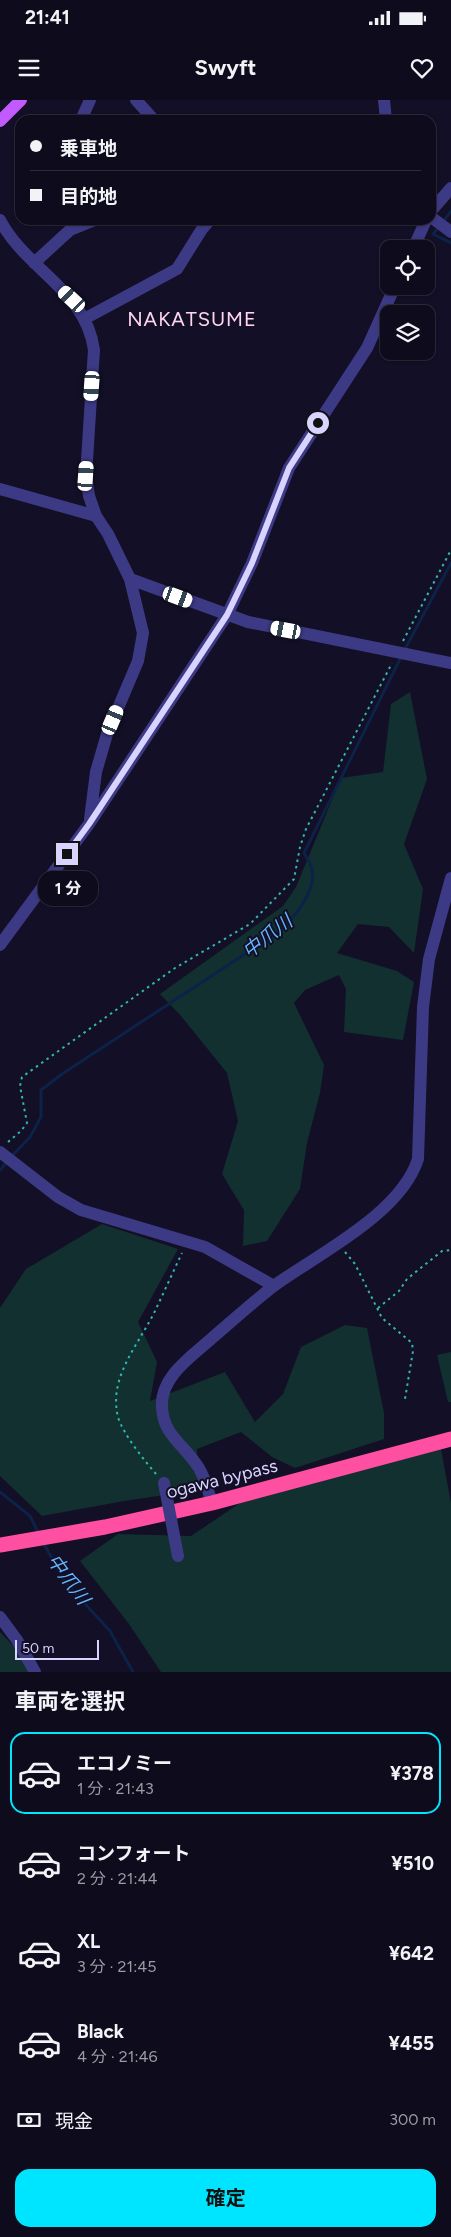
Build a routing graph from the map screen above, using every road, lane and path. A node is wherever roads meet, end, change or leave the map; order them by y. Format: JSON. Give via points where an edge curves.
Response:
{"nodes":[{"id":1,"x":20,"y":100,"type":"edge"},
{"id":2,"x":90,"y":100,"type":"edge"},
{"id":3,"x":136,"y":100,"type":"edge"},
{"id":4,"x":384,"y":100,"type":"edge"},
{"id":5,"x":83,"y":115,"type":"edge"},
{"id":6,"x":150,"y":115,"type":"edge"},
{"id":7,"x":386,"y":115,"type":"edge"},
{"id":8,"x":0,"y":121,"type":"edge"},
{"id":9,"x":451,"y":188,"type":"edge"},
{"id":10,"x":436,"y":205,"type":"edge"},
{"id":11,"x":0,"y":221,"type":"edge"},
{"id":12,"x":436,"y":222,"type":"edge"},
{"id":13,"x":82,"y":225,"type":"edge"},
{"id":14,"x":206,"y":225,"type":"edge"},
{"id":15,"x":424,"y":225,"type":"edge"},
{"id":16,"x":451,"y":232,"type":"edge"},
{"id":17,"x":417,"y":240,"type":"edge"},
{"id":18,"x":34,"y":263,"type":"junction"},
{"id":19,"x":391,"y":295,"type":"edge"},
{"id":20,"x":86,"y":318,"type":"junction"},
{"id":21,"x":0,"y":489,"type":"edge"},
{"id":22,"x":96,"y":516,"type":"junction"},
{"id":23,"x":451,"y":550,"type":"edge"},
{"id":24,"x":130,"y":579,"type":"junction"},
{"id":25,"x":227,"y":615,"type":"junction"},
{"id":26,"x":397,"y":652,"type":"junction"},
{"id":27,"x":451,"y":663,"type":"edge"},
{"id":28,"x":89,"y":824,"type":"junction"},
{"id":29,"x":451,"y":878,"type":"edge"},
{"id":30,"x":0,"y":945,"type":"edge"},
{"id":31,"x":4,"y":1147,"type":"edge"},
{"id":32,"x":186,"y":1242,"type":"junction"},
{"id":33,"x":337,"y":1242,"type":"junction"},
{"id":34,"x":451,"y":1250,"type":"edge"},
{"id":35,"x":274,"y":1286,"type":"junction"},
{"id":36,"x":378,"y":1308,"type":"junction"},
{"id":37,"x":405,"y":1399,"type":"dead end"},
{"id":38,"x":451,"y":1439,"type":"edge"},
{"id":39,"x":164,"y":1483,"type":"joint"},
{"id":40,"x":212,"y":1503,"type":"junction"},
{"id":41,"x":0,"y":1545,"type":"edge"},
{"id":42,"x":178,"y":1556,"type":"dead end"},
{"id":43,"x":0,"y":1617,"type":"edge"},
{"id":44,"x":35,"y":1672,"type":"edge"}],
"edges":[{"from":1,"to":8,"type":"main road"},
{"from":2,"to":5,"type":"street"},
{"from":3,"to":6,"type":"street"},
{"from":4,"to":7,"type":"street"},
{"from":9,"to":10,"type":"street"},
{"from":11,"to":18,"type":"street","via":[[16,245]]},
{"from":12,"to":16,"type":"street"},
{"from":13,"to":18,"type":"street","via":[[70,230]]},
{"from":14,"to":20,"type":"street","via":[[177,269]]},
{"from":15,"to":17,"type":"street"},
{"from":18,"to":20,"type":"street","via":[[72,299]]},
{"from":19,"to":25,"type":"street","via":[[367,348],[289,468],[252,563]]},
{"from":20,"to":22,"type":"street","via":[[94,350],[86,476]]},
{"from":21,"to":22,"type":"street"},
{"from":22,"to":24,"type":"street"},
{"from":23,"to":26,"type":"path"},
{"from":24,"to":25,"type":"street"},
{"from":24,"to":28,"type":"street","via":[[143,633],[138,660],[107,734],[96,772]]},
{"from":25,"to":26,"type":"street"},
{"from":25,"to":28,"type":"street"},
{"from":26,"to":27,"type":"street"},
{"from":26,"to":31,"type":"path","via":[[306,829],[294,879],[250,924],[175,968],[22,1077],[20,1086],[27,1123]]},
{"from":28,"to":30,"type":"street"},
{"from":29,"to":33,"type":"street","via":[[429,959],[423,1007],[418,1159],[413,1175],[391,1202]]},
{"from":31,"to":32,"type":"street","via":[[58,1197],[81,1210]]},
{"from":32,"to":35,"type":"street","via":[[205,1248]]},
{"from":32,"to":39,"type":"path","via":[[154,1313],[129,1353],[117,1393],[118,1417],[140,1456]]},
{"from":33,"to":35,"type":"street"},
{"from":33,"to":36,"type":"path","via":[[354,1264]]},
{"from":34,"to":36,"type":"path","via":[[442,1251],[428,1262]]},
{"from":35,"to":40,"type":"street","via":[[173,1373],[164,1392],[161,1405],[164,1422],[170,1435],[201,1471]]},
{"from":36,"to":37,"type":"path","via":[[382,1318],[412,1343]]},
{"from":38,"to":40,"type":"highway","name":"ogawa bypass"},
{"from":39,"to":42,"type":"street","bridge":true},
{"from":40,"to":41,"type":"highway","name":"ogawa bypass"},
{"from":43,"to":44,"type":"street"}]}
